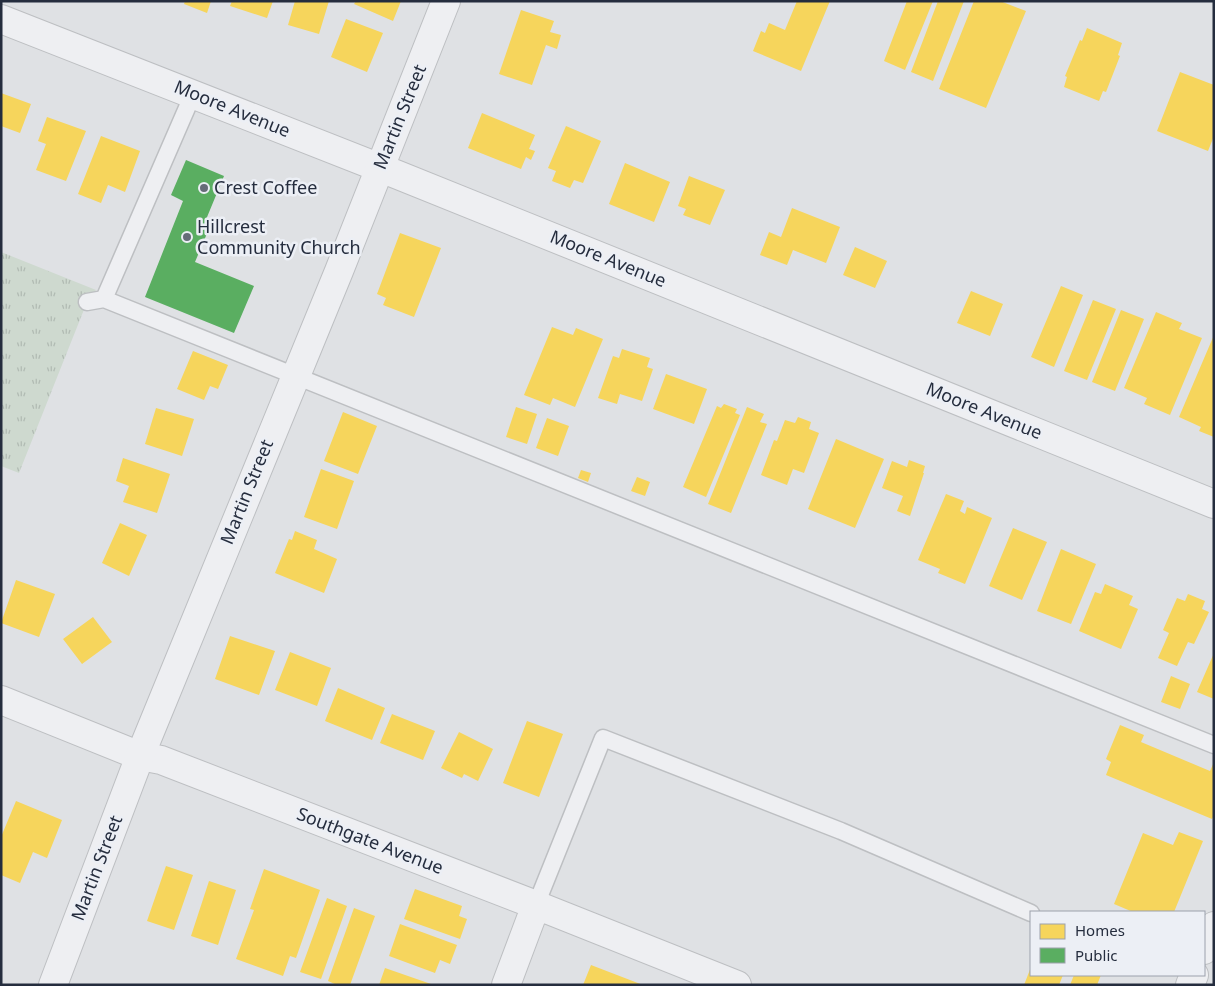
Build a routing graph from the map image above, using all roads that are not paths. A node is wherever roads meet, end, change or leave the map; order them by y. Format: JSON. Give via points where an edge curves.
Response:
{"nodes":[{"id":1,"x":446,"y":1,"type":"edge"},
{"id":2,"x":1,"y":19,"type":"edge"},
{"id":3,"x":193,"y":94,"type":"junction"},
{"id":4,"x":380,"y":168,"type":"junction"},
{"id":5,"x":104,"y":299,"type":"junction"},
{"id":6,"x":88,"y":302,"type":"dead end"},
{"id":7,"x":295,"y":376,"type":"junction"},
{"id":8,"x":1214,"y":504,"type":"edge"},
{"id":9,"x":1,"y":700,"type":"edge"},
{"id":10,"x":1214,"y":745,"type":"edge"},
{"id":11,"x":140,"y":756,"type":"junction"},
{"id":12,"x":536,"y":905,"type":"junction"},
{"id":13,"x":1030,"y":913,"type":"edge"},
{"id":14,"x":1214,"y":926,"type":"edge"},
{"id":15,"x":1205,"y":948,"type":"edge"},
{"id":16,"x":53,"y":985,"type":"edge"},
{"id":17,"x":506,"y":985,"type":"edge"},
{"id":18,"x":737,"y":985,"type":"edge"}],
"edges":[{"from":1,"to":4,"type":"street","name":"Martin Street"},
{"from":2,"to":3,"type":"street","name":"Moore Avenue"},
{"from":3,"to":4,"type":"street","name":"Moore Avenue"},
{"from":3,"to":5,"type":"lane"},
{"from":4,"to":7,"type":"street","name":"Martin Street"},
{"from":4,"to":8,"type":"street","name":"Moore Avenue"},
{"from":5,"to":6,"type":"lane"},
{"from":5,"to":7,"type":"lane"},
{"from":7,"to":10,"type":"lane"},
{"from":7,"to":11,"type":"street","name":"Martin Street"},
{"from":9,"to":11,"type":"street","name":"Southgate Avenue"},
{"from":11,"to":12,"type":"street","name":"Southgate Avenue","via":[[161,760]]},
{"from":11,"to":16,"type":"street","name":"Martin Street"},
{"from":12,"to":13,"type":"lane","via":[[604,738],[841,831]]},
{"from":12,"to":17,"type":"street"},
{"from":12,"to":18,"type":"street","name":"Southgate Avenue"},
{"from":14,"to":15,"type":"street"}]}
